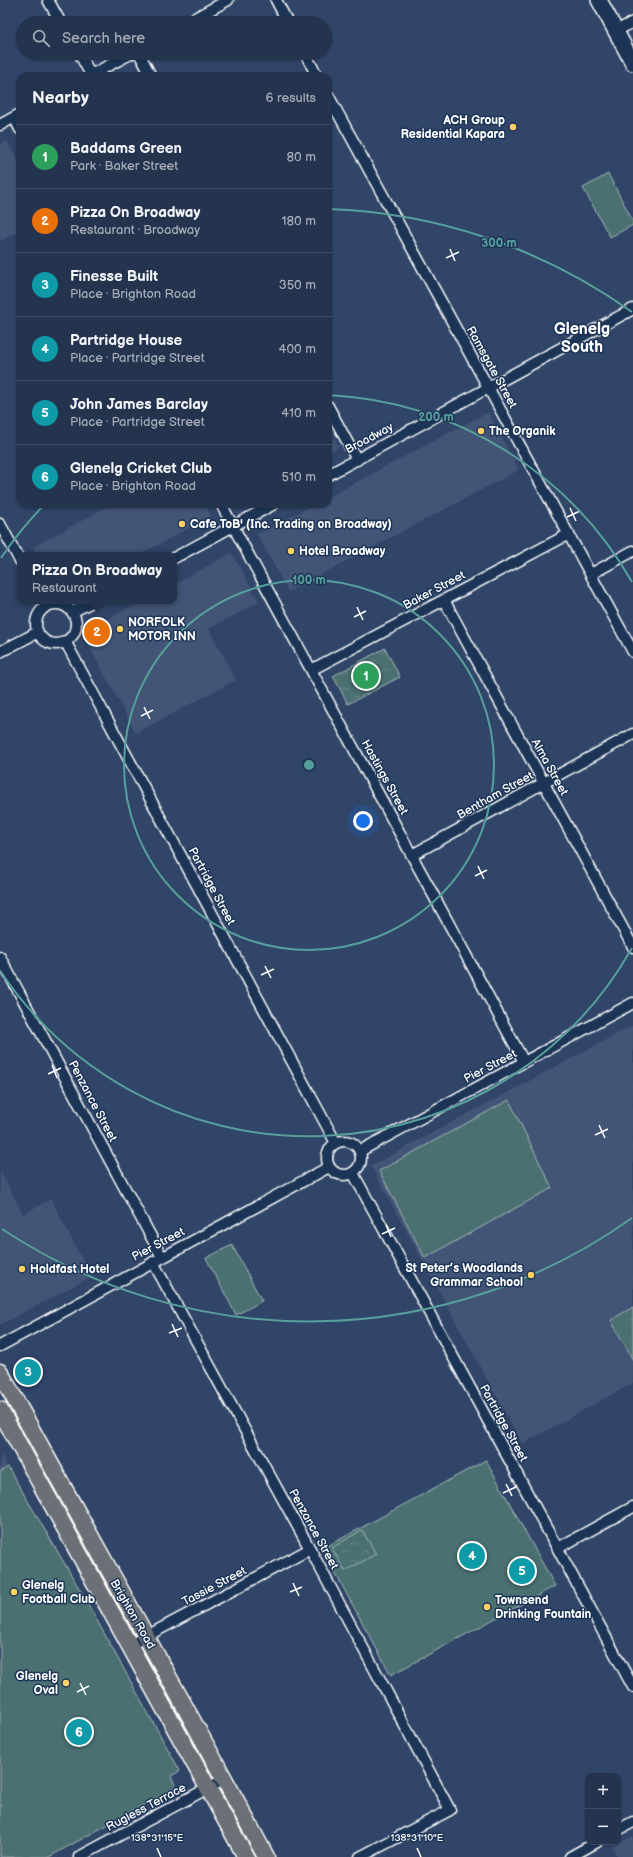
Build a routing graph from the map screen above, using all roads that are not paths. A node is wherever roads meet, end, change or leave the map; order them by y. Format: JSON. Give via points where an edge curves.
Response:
{"nodes":[{"id":1,"x":48,"y":0,"type":"edge"},
{"id":2,"x":228,"y":0,"type":"edge"},
{"id":3,"x":276,"y":0,"type":"edge"},
{"id":4,"x":599,"y":0,"type":"edge"},
{"id":5,"x":213,"y":4,"type":"edge"},
{"id":6,"x":57,"y":16,"type":"edge"},
{"id":7,"x":196,"y":16,"type":"edge"},
{"id":8,"x":284,"y":16,"type":"edge"},
{"id":9,"x":633,"y":22,"type":"edge"},
{"id":10,"x":616,"y":31,"type":"junction"},
{"id":11,"x":82,"y":60,"type":"edge"},
{"id":12,"x":119,"y":60,"type":"edge"},
{"id":13,"x":143,"y":60,"type":"edge"},
{"id":14,"x":309,"y":60,"type":"edge"},
{"id":15,"x":633,"y":63,"type":"edge"},
{"id":16,"x":88,"y":72,"type":"edge"},
{"id":17,"x":97,"y":72,"type":"edge"},
{"id":18,"x":149,"y":72,"type":"edge"},
{"id":19,"x":315,"y":72,"type":"edge"},
{"id":20,"x":332,"y":102,"type":"edge"},
{"id":21,"x":16,"y":117,"type":"edge"},
{"id":22,"x":0,"y":125,"type":"edge"},
{"id":23,"x":633,"y":309,"type":"edge"},
{"id":24,"x":489,"y":388,"type":"junction"},
{"id":25,"x":332,"y":413,"type":"edge"},
{"id":26,"x":357,"y":460,"type":"junction"},
{"id":27,"x":332,"y":473,"type":"edge"},
{"id":28,"x":223,"y":508,"type":"edge"},
{"id":29,"x":267,"y":508,"type":"edge"},
{"id":30,"x":0,"y":524,"type":"edge"},
{"id":31,"x":233,"y":526,"type":"junction"},
{"id":32,"x":568,"y":534,"type":"junction"},
{"id":33,"x":633,"y":551,"type":"edge"},
{"id":34,"x":17,"y":555,"type":"edge"},
{"id":35,"x":177,"y":556,"type":"edge"},
{"id":36,"x":591,"y":574,"type":"junction"},
{"id":37,"x":444,"y":600,"type":"junction"},
{"id":38,"x":43,"y":604,"type":"edge"},
{"id":39,"x":88,"y":604,"type":"edge"},
{"id":40,"x":72,"y":612,"type":"junction"},
{"id":41,"x":38,"y":632,"type":"junction"},
{"id":42,"x":65,"y":641,"type":"junction"},
{"id":43,"x":0,"y":652,"type":"edge"},
{"id":44,"x":633,"y":652,"type":"edge"},
{"id":45,"x":311,"y":670,"type":"junction"},
{"id":46,"x":633,"y":734,"type":"edge"},
{"id":47,"x":544,"y":783,"type":"junction"},
{"id":48,"x":412,"y":855,"type":"junction"},
{"id":49,"x":633,"y":947,"type":"edge"},
{"id":50,"x":0,"y":957,"type":"edge"},
{"id":51,"x":633,"y":1004,"type":"edge"},
{"id":52,"x":524,"y":1062,"type":"junction"},
{"id":53,"x":336,"y":1143,"type":"junction"},
{"id":54,"x":360,"y":1151,"type":"junction"},
{"id":55,"x":329,"y":1166,"type":"junction"},
{"id":56,"x":352,"y":1173,"type":"junction"},
{"id":57,"x":162,"y":1257,"type":"junction"},
{"id":58,"x":153,"y":1262,"type":"junction"},
{"id":59,"x":0,"y":1346,"type":"edge"},
{"id":60,"x":0,"y":1372,"type":"edge"},
{"id":61,"x":0,"y":1410,"type":"edge"},
{"id":62,"x":633,"y":1507,"type":"edge"},
{"id":63,"x":558,"y":1548,"type":"junction"},
{"id":64,"x":310,"y":1549,"type":"junction"},
{"id":65,"x":100,"y":1556,"type":"junction"},
{"id":66,"x":87,"y":1567,"type":"junction"},
{"id":67,"x":119,"y":1590,"type":"junction"},
{"id":68,"x":104,"y":1599,"type":"junction"},
{"id":69,"x":146,"y":1636,"type":"junction"},
{"id":70,"x":130,"y":1644,"type":"junction"},
{"id":71,"x":633,"y":1687,"type":"edge"},
{"id":72,"x":225,"y":1779,"type":"junction"},
{"id":73,"x":209,"y":1788,"type":"junction"},
{"id":74,"x":633,"y":1822,"type":"edge"},
{"id":75,"x":621,"y":1828,"type":"edge"},
{"id":76,"x":592,"y":1845,"type":"edge"},
{"id":77,"x":79,"y":1857,"type":"edge"},
{"id":78,"x":246,"y":1857,"type":"edge"},
{"id":79,"x":266,"y":1857,"type":"edge"},
{"id":80,"x":360,"y":1857,"type":"edge"},
{"id":81,"x":570,"y":1857,"type":"edge"}],
"edges":[{"from":1,"to":6,"type":"street"},
{"from":2,"to":5,"type":"street"},
{"from":3,"to":8,"type":"street"},
{"from":4,"to":10,"type":"street"},
{"from":5,"to":7,"type":"street"},
{"from":9,"to":10,"type":"street"},
{"from":10,"to":15,"type":"street"},
{"from":11,"to":16,"type":"street"},
{"from":12,"to":17,"type":"street"},
{"from":13,"to":18,"type":"street"},
{"from":14,"to":19,"type":"street"},
{"from":20,"to":24,"type":"street","name":"Ramsgate Street"},
{"from":21,"to":22,"type":"street"},
{"from":23,"to":24,"type":"street","name":"Broadway"},
{"from":24,"to":26,"type":"street","name":"Broadway"},
{"from":24,"to":32,"type":"street","name":"Ramsgate Street"},
{"from":25,"to":26,"type":"street"},
{"from":26,"to":27,"type":"street","name":"Broadway"},
{"from":28,"to":31,"type":"street","name":"Hastings Street"},
{"from":29,"to":31,"type":"street"},
{"from":30,"to":34,"type":"street"},
{"from":31,"to":35,"type":"street"},
{"from":31,"to":45,"type":"street","name":"Hastings Street"},
{"from":32,"to":36,"type":"street","name":"Ramsgate Street"},
{"from":32,"to":37,"type":"street","name":"Baker Street"},
{"from":33,"to":36,"type":"street"},
{"from":36,"to":44,"type":"street","name":"Ramsgate Street"},
{"from":37,"to":45,"type":"street","name":"Baker Street"},
{"from":37,"to":47,"type":"street","name":"Alma Street"},
{"from":38,"to":40,"type":"street","via":[[63,605]]},
{"from":38,"to":41,"type":"street","via":[[37,618]]},
{"from":39,"to":40,"type":"street"},
{"from":40,"to":42,"type":"street","via":[[76,625],[74,632]]},
{"from":41,"to":42,"type":"street","via":[[46,641]]},
{"from":41,"to":43,"type":"street"},
{"from":42,"to":53,"type":"street","name":"Partridge Street"},
{"from":45,"to":48,"type":"street","name":"Hastings Street"},
{"from":46,"to":47,"type":"street","name":"Bentham Street"},
{"from":47,"to":48,"type":"street","name":"Bentham Street"},
{"from":47,"to":49,"type":"street","name":"Alma Street"},
{"from":48,"to":52,"type":"street","name":"Hastings Street"},
{"from":50,"to":57,"type":"street","name":"Penzance Street"},
{"from":51,"to":52,"type":"street","name":"Pier Street"},
{"from":52,"to":54,"type":"street","name":"Pier Street"},
{"from":53,"to":54,"type":"street","via":[[347,1141],[357,1146]]},
{"from":53,"to":55,"type":"street","via":[[329,1151]]},
{"from":54,"to":56,"type":"street","via":[[361,1161],[357,1170]]},
{"from":55,"to":56,"type":"street","via":[[337,1174]]},
{"from":55,"to":57,"type":"street","name":"Pier Street"},
{"from":56,"to":63,"type":"street","name":"Partridge Street"},
{"from":57,"to":58,"type":"street","name":"Pier Street"},
{"from":58,"to":59,"type":"street","name":"Pier Street"},
{"from":58,"to":64,"type":"street","name":"Penzance Street"},
{"from":60,"to":65,"type":"main road","name":"Brighton Road"},
{"from":61,"to":66,"type":"main road","name":"Brighton Road"},
{"from":62,"to":63,"type":"street"},
{"from":63,"to":71,"type":"street","name":"Partridge Street"},
{"from":64,"to":69,"type":"street","name":"Tassie Street"},
{"from":64,"to":80,"type":"street","name":"Penzance Street","via":[[450,1810]]},
{"from":65,"to":66,"type":"main road","via":[[100,1565],[92,1570]]},
{"from":65,"to":67,"type":"main road","name":"Brighton Road"},
{"from":66,"to":68,"type":"main road","name":"Brighton Road"},
{"from":67,"to":68,"type":"main road","via":[[113,1587],[105,1589],[102,1593]]},
{"from":67,"to":69,"type":"main road","name":"Brighton Road"},
{"from":68,"to":70,"type":"main road","name":"Brighton Road"},
{"from":69,"to":70,"type":"street","name":"Tassie Street"},
{"from":69,"to":72,"type":"main road","name":"Brighton Road"},
{"from":70,"to":73,"type":"main road","name":"Brighton Road"},
{"from":72,"to":73,"type":"street","name":"Rugless Terrace"},
{"from":72,"to":79,"type":"main road","name":"Brighton Road"},
{"from":73,"to":77,"type":"street","name":"Rugless Terrace"},
{"from":73,"to":78,"type":"main road","name":"Brighton Road"},
{"from":74,"to":75,"type":"street"},
{"from":76,"to":81,"type":"street"}]}
